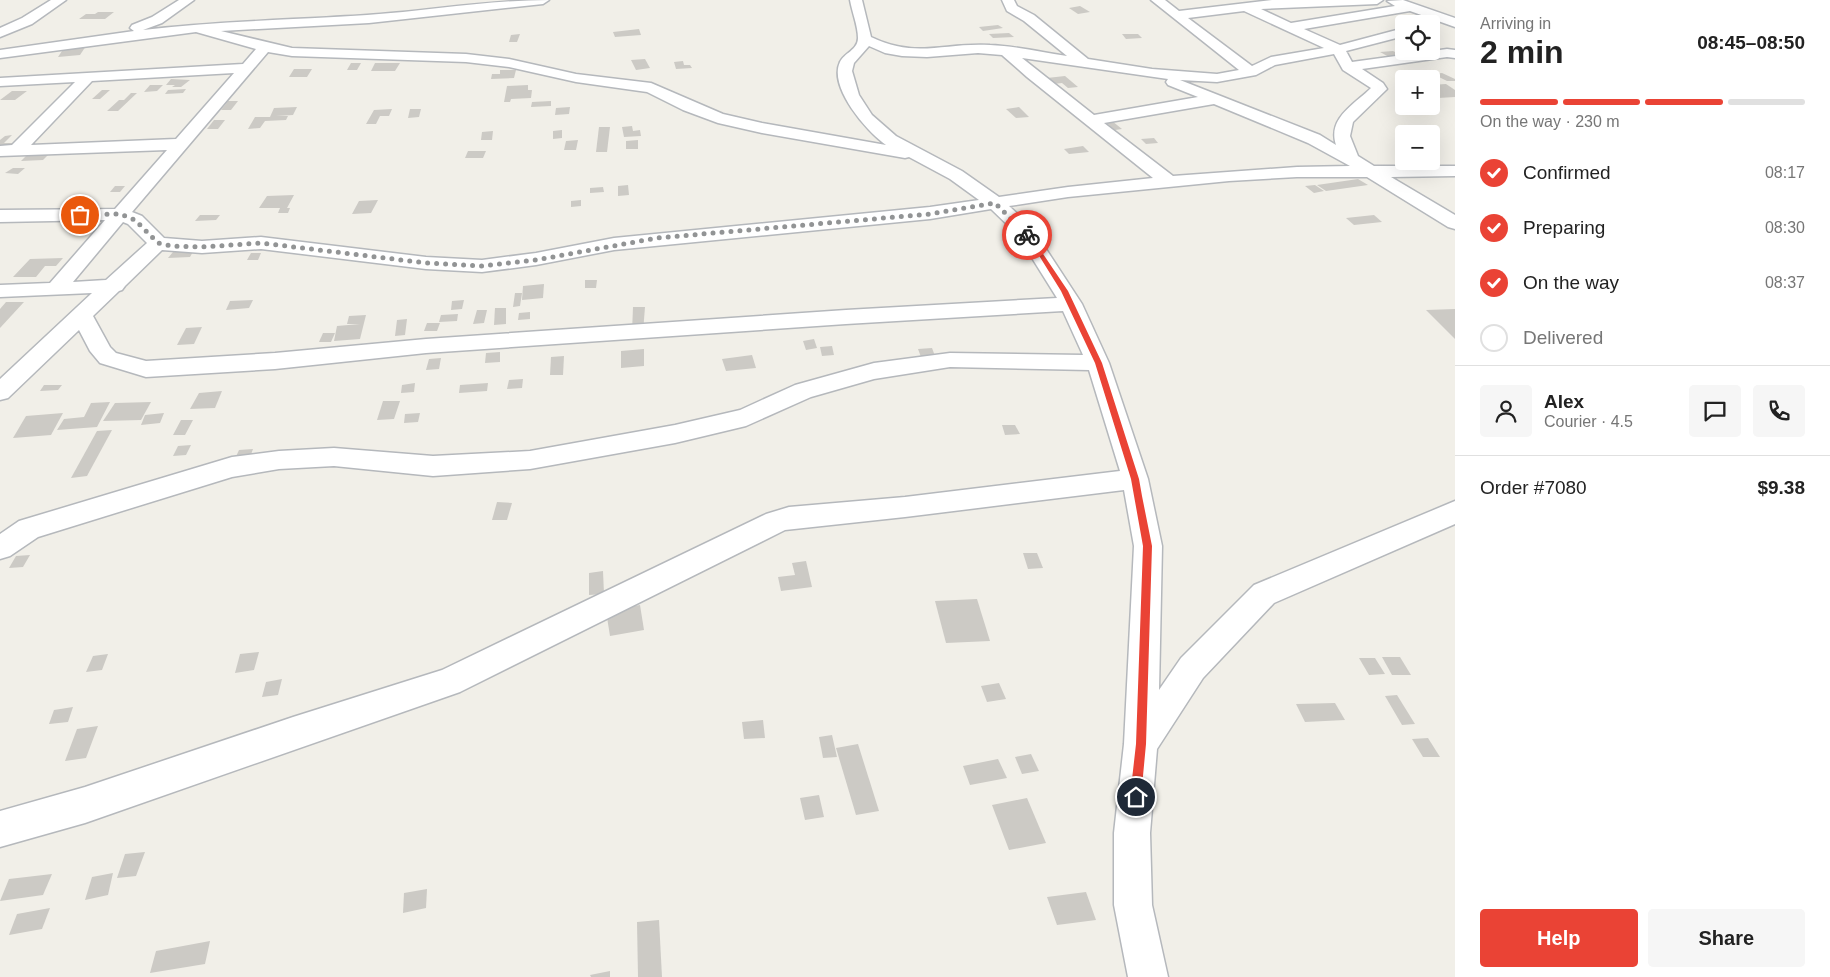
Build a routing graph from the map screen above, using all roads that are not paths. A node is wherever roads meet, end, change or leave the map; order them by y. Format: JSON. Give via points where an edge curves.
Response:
{"nodes":[{"id":1,"x":60,"y":0,"type":"edge"},
{"id":2,"x":188,"y":0,"type":"edge"},
{"id":3,"x":542,"y":0,"type":"edge"},
{"id":4,"x":856,"y":0,"type":"edge"},
{"id":5,"x":1008,"y":0,"type":"edge"},
{"id":6,"x":1157,"y":0,"type":"edge"},
{"id":7,"x":1377,"y":0,"type":"edge"},
{"id":8,"x":1385,"y":0,"type":"edge"},
{"id":9,"x":506,"y":2,"type":"edge"},
{"id":10,"x":1410,"y":7,"type":"junction"},
{"id":11,"x":1455,"y":7,"type":"edge"},
{"id":12,"x":1248,"y":8,"type":"junction"},
{"id":13,"x":1177,"y":15,"type":"junction"},
{"id":14,"x":1425,"y":15,"type":"edge"},
{"id":15,"x":1440,"y":17,"type":"edge"},
{"id":16,"x":1440,"y":21,"type":"edge"},
{"id":17,"x":1455,"y":23,"type":"edge"},
{"id":18,"x":1289,"y":27,"type":"junction"},
{"id":19,"x":196,"y":28,"type":"junction"},
{"id":20,"x":0,"y":33,"type":"edge"},
{"id":21,"x":1395,"y":34,"type":"edge"},
{"id":22,"x":865,"y":39,"type":"junction"},
{"id":23,"x":88,"y":41,"type":"junction"},
{"id":24,"x":265,"y":47,"type":"junction"},
{"id":25,"x":1338,"y":49,"type":"junction"},
{"id":26,"x":1007,"y":52,"type":"junction"},
{"id":27,"x":0,"y":54,"type":"edge"},
{"id":28,"x":1455,"y":54,"type":"edge"},
{"id":29,"x":1084,"y":63,"type":"junction"},
{"id":30,"x":1348,"y":67,"type":"junction"},
{"id":31,"x":247,"y":68,"type":"junction"},
{"id":32,"x":1251,"y":72,"type":"junction"},
{"id":33,"x":1152,"y":73,"type":"junction"},
{"id":34,"x":88,"y":77,"type":"junction"},
{"id":35,"x":0,"y":82,"type":"edge"},
{"id":36,"x":1215,"y":100,"type":"junction"},
{"id":37,"x":1092,"y":120,"type":"junction"},
{"id":38,"x":181,"y":144,"type":"junction"},
{"id":39,"x":8,"y":151,"type":"edge"},
{"id":40,"x":917,"y":155,"type":"junction"},
{"id":41,"x":1350,"y":159,"type":"junction"},
{"id":42,"x":1370,"y":171,"type":"junction"},
{"id":43,"x":1455,"y":171,"type":"edge"},
{"id":44,"x":1169,"y":182,"type":"junction"},
{"id":45,"x":995,"y":203,"type":"junction"},
{"id":46,"x":120,"y":214,"type":"junction"},
{"id":47,"x":0,"y":216,"type":"edge"},
{"id":48,"x":1455,"y":223,"type":"edge"},
{"id":49,"x":158,"y":243,"type":"junction"},
{"id":50,"x":115,"y":286,"type":"junction"},
{"id":51,"x":57,"y":287,"type":"junction"},
{"id":52,"x":0,"y":290,"type":"edge"},
{"id":53,"x":1071,"y":304,"type":"junction"},
{"id":54,"x":82,"y":314,"type":"junction"},
{"id":55,"x":1098,"y":363,"type":"junction"},
{"id":56,"x":24,"y":369,"type":"junction"},
{"id":57,"x":0,"y":370,"type":"edge"},
{"id":58,"x":0,"y":392,"type":"edge"},
{"id":59,"x":1135,"y":479,"type":"junction"},
{"id":60,"x":1455,"y":512,"type":"edge"},
{"id":61,"x":0,"y":548,"type":"edge"},
{"id":62,"x":1141,"y":744,"type":"junction"},
{"id":63,"x":0,"y":829,"type":"edge"},
{"id":64,"x":1148,"y":977,"type":"edge"}],
"edges":[{"from":1,"to":20,"type":"street"},
{"from":2,"to":23,"type":"street","via":[[157,20]]},
{"from":3,"to":9,"type":"street"},
{"from":4,"to":22,"type":"street"},
{"from":5,"to":29,"type":"street","via":[[1012,8]]},
{"from":6,"to":13,"type":"street"},
{"from":7,"to":12,"type":"street","via":[[1279,3]]},
{"from":8,"to":10,"type":"street"},
{"from":9,"to":19,"type":"street","via":[[369,19]]},
{"from":10,"to":14,"type":"street"},
{"from":10,"to":18,"type":"street"},
{"from":11,"to":15,"type":"street"},
{"from":12,"to":13,"type":"street"},
{"from":12,"to":18,"type":"street"},
{"from":13,"to":32,"type":"street"},
{"from":16,"to":17,"type":"street"},
{"from":18,"to":25,"type":"street"},
{"from":19,"to":23,"type":"street"},
{"from":19,"to":24,"type":"street"},
{"from":21,"to":25,"type":"street"},
{"from":22,"to":26,"type":"street","via":[[901,52],[965,48]]},
{"from":22,"to":40,"type":"street","via":[[847,62],[845,71],[851,95],[866,118],[890,140]]},
{"from":23,"to":27,"type":"street"},
{"from":24,"to":31,"type":"street"},
{"from":24,"to":40,"type":"street","via":[[292,52],[466,58],[509,63],[576,78],[651,88],[718,118],[762,128]]},
{"from":25,"to":30,"type":"street"},
{"from":25,"to":32,"type":"street","via":[[1272,61]]},
{"from":26,"to":29,"type":"street"},
{"from":26,"to":37,"type":"street"},
{"from":28,"to":30,"type":"street"},
{"from":29,"to":33,"type":"street"},
{"from":30,"to":41,"type":"street","via":[[1379,89],[1350,115],[1343,127],[1342,136]]},
{"from":31,"to":34,"type":"street"},
{"from":31,"to":38,"type":"street"},
{"from":32,"to":33,"type":"street","via":[[1217,78]]},
{"from":33,"to":36,"type":"street"},
{"from":34,"to":35,"type":"street"},
{"from":34,"to":39,"type":"street"},
{"from":36,"to":37,"type":"street"},
{"from":36,"to":41,"type":"street","via":[[1301,133]]},
{"from":37,"to":44,"type":"street"},
{"from":38,"to":39,"type":"street"},
{"from":38,"to":46,"type":"street"},
{"from":40,"to":45,"type":"street","via":[[956,175]]},
{"from":41,"to":42,"type":"street"},
{"from":42,"to":43,"type":"street"},
{"from":42,"to":44,"type":"street","via":[[1287,172]]},
{"from":42,"to":48,"type":"street"},
{"from":44,"to":45,"type":"street"},
{"from":45,"to":49,"type":"street","via":[[930,214],[657,238],[536,260],[482,266],[426,263],[261,243],[202,247]]},
{"from":45,"to":53,"type":"street","via":[[1024,230]]},
{"from":46,"to":47,"type":"street"},
{"from":46,"to":49,"type":"street","via":[[135,220]]},
{"from":46,"to":51,"type":"street"},
{"from":49,"to":50,"type":"street"},
{"from":50,"to":51,"type":"street"},
{"from":50,"to":54,"type":"street"},
{"from":51,"to":52,"type":"street"},
{"from":53,"to":54,"type":"street","via":[[445,345],[146,369],[108,358]]},
{"from":53,"to":55,"type":"street"},
{"from":54,"to":56,"type":"street"},
{"from":55,"to":59,"type":"street"},
{"from":55,"to":61,"type":"street","via":[[950,360],[874,371],[803,391],[746,417],[675,434],[530,460],[433,466],[334,457],[232,467],[29,529]]},
{"from":56,"to":57,"type":"street"},
{"from":56,"to":58,"type":"street"},
{"from":59,"to":62,"type":"street","via":[[1148,546]]},
{"from":59,"to":63,"type":"street","via":[[776,522],[450,682],[85,806]]},
{"from":60,"to":62,"type":"street","via":[[1264,594],[1192,668]]},
{"from":62,"to":64,"type":"street","via":[[1132,832],[1133,905]]}]}
